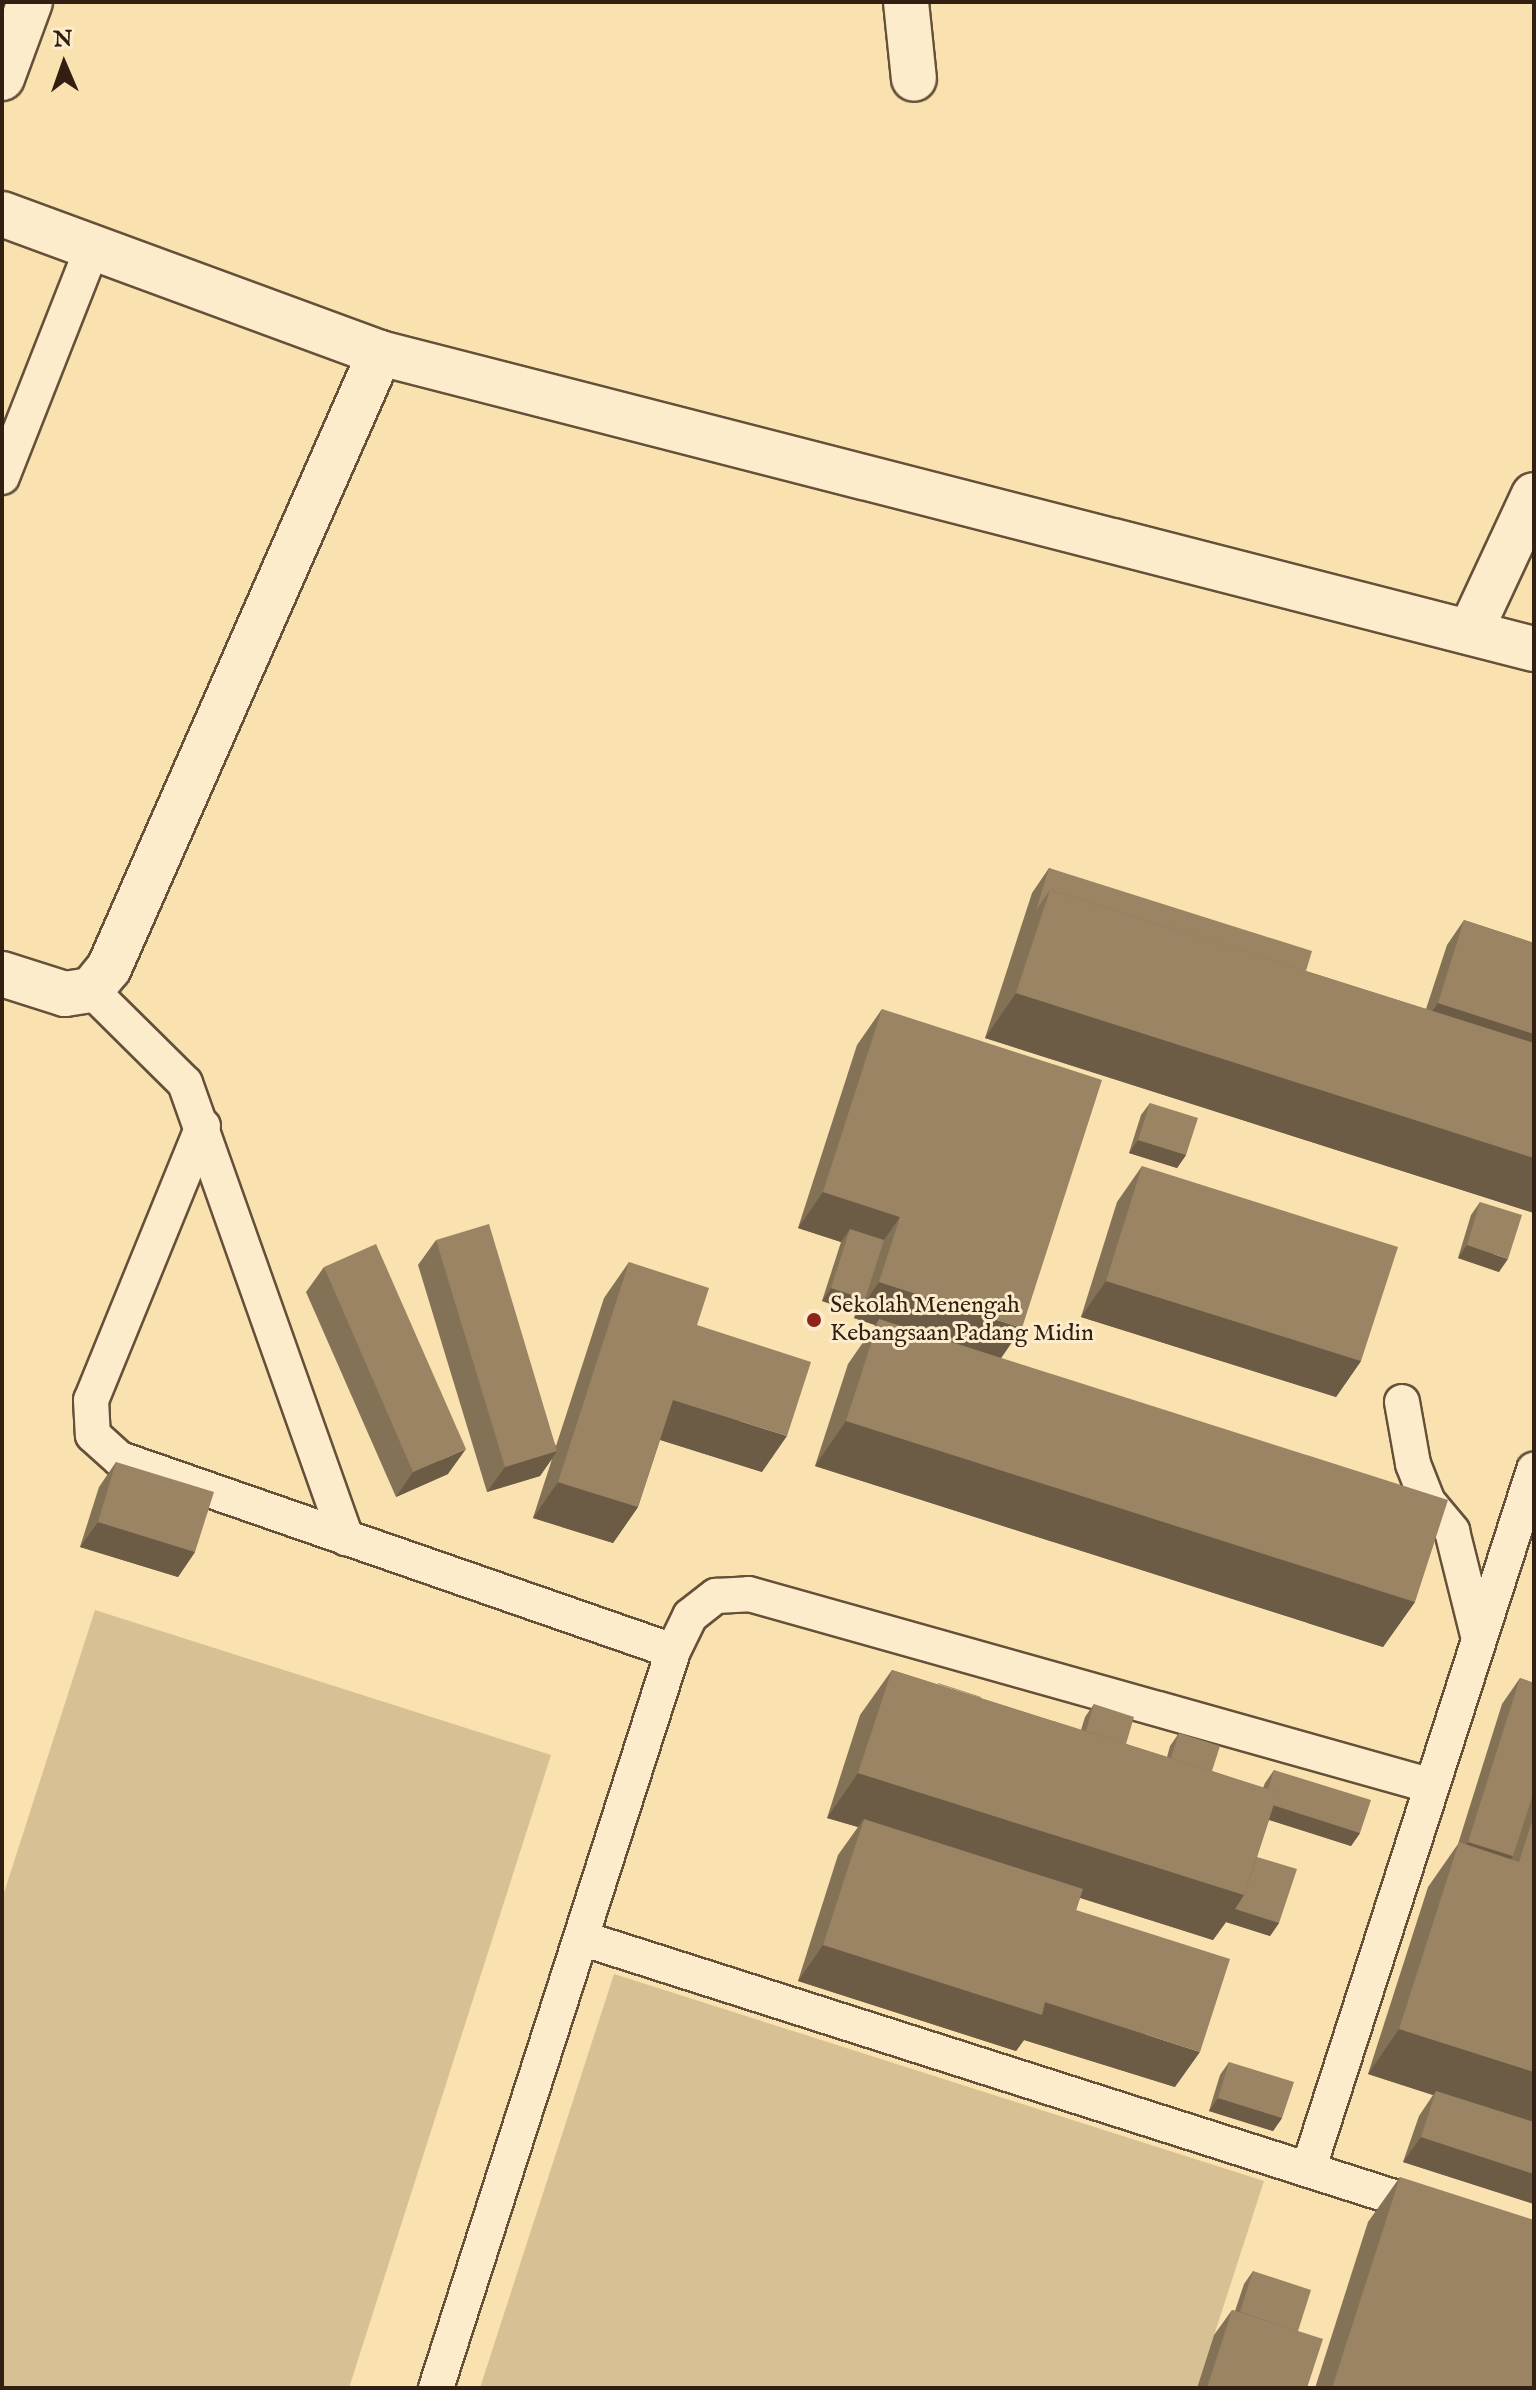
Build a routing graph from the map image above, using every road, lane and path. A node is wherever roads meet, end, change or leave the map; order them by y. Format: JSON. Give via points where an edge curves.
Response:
{"nodes":[{"id":1,"x":30,"y":2,"type":"edge"},
{"id":2,"x":906,"y":2,"type":"edge"},
{"id":3,"x":2,"y":78,"type":"edge"},
{"id":4,"x":914,"y":79,"type":"dead end"},
{"id":5,"x":2,"y":214,"type":"edge"},
{"id":6,"x":92,"y":248,"type":"junction"},
{"id":7,"x":380,"y":353,"type":"junction"},
{"id":8,"x":2,"y":477,"type":"edge"},
{"id":9,"x":1534,"y":495,"type":"edge"},
{"id":10,"x":1470,"y":632,"type":"junction"},
{"id":11,"x":1534,"y":649,"type":"edge"},
{"id":12,"x":2,"y":974,"type":"edge"},
{"id":13,"x":91,"y":990,"type":"junction"},
{"id":14,"x":203,"y":1126,"type":"junction"},
{"id":15,"x":1402,"y":1402,"type":"dead end"},
{"id":16,"x":1534,"y":1470,"type":"edge"},
{"id":17,"x":346,"y":1538,"type":"junction"},
{"id":18,"x":1479,"y":1639,"type":"junction"},
{"id":19,"x":673,"y":1651,"type":"junction"},
{"id":20,"x":1432,"y":1786,"type":"junction"},
{"id":21,"x":581,"y":1938,"type":"junction"},
{"id":22,"x":1308,"y":2170,"type":"junction"},
{"id":23,"x":1459,"y":2218,"type":"edge"},
{"id":24,"x":436,"y":2388,"type":"edge"}],
"edges":[{"from":1,"to":3,"type":"street"},
{"from":2,"to":4,"type":"street"},
{"from":5,"to":6,"type":"street"},
{"from":6,"to":7,"type":"street"},
{"from":6,"to":8,"type":"lane"},
{"from":7,"to":10,"type":"street"},
{"from":7,"to":13,"type":"street","via":[[109,968]]},
{"from":9,"to":10,"type":"street"},
{"from":10,"to":11,"type":"street"},
{"from":12,"to":13,"type":"street","via":[[65,994]]},
{"from":13,"to":14,"type":"lane","via":[[185,1083]]},
{"from":14,"to":17,"type":"lane"},
{"from":14,"to":17,"type":"lane","via":[[91,1400],[93,1435],[120,1459]]},
{"from":15,"to":18,"type":"lane","via":[[1413,1464],[1428,1502],[1452,1531]]},
{"from":16,"to":18,"type":"lane"},
{"from":17,"to":19,"type":"lane"},
{"from":18,"to":20,"type":"lane"},
{"from":19,"to":20,"type":"lane","via":[[690,1616],[716,1596],[749,1594]]},
{"from":19,"to":21,"type":"lane"},
{"from":20,"to":22,"type":"lane"},
{"from":21,"to":22,"type":"lane"},
{"from":21,"to":24,"type":"lane"},
{"from":22,"to":23,"type":"lane"}]}
